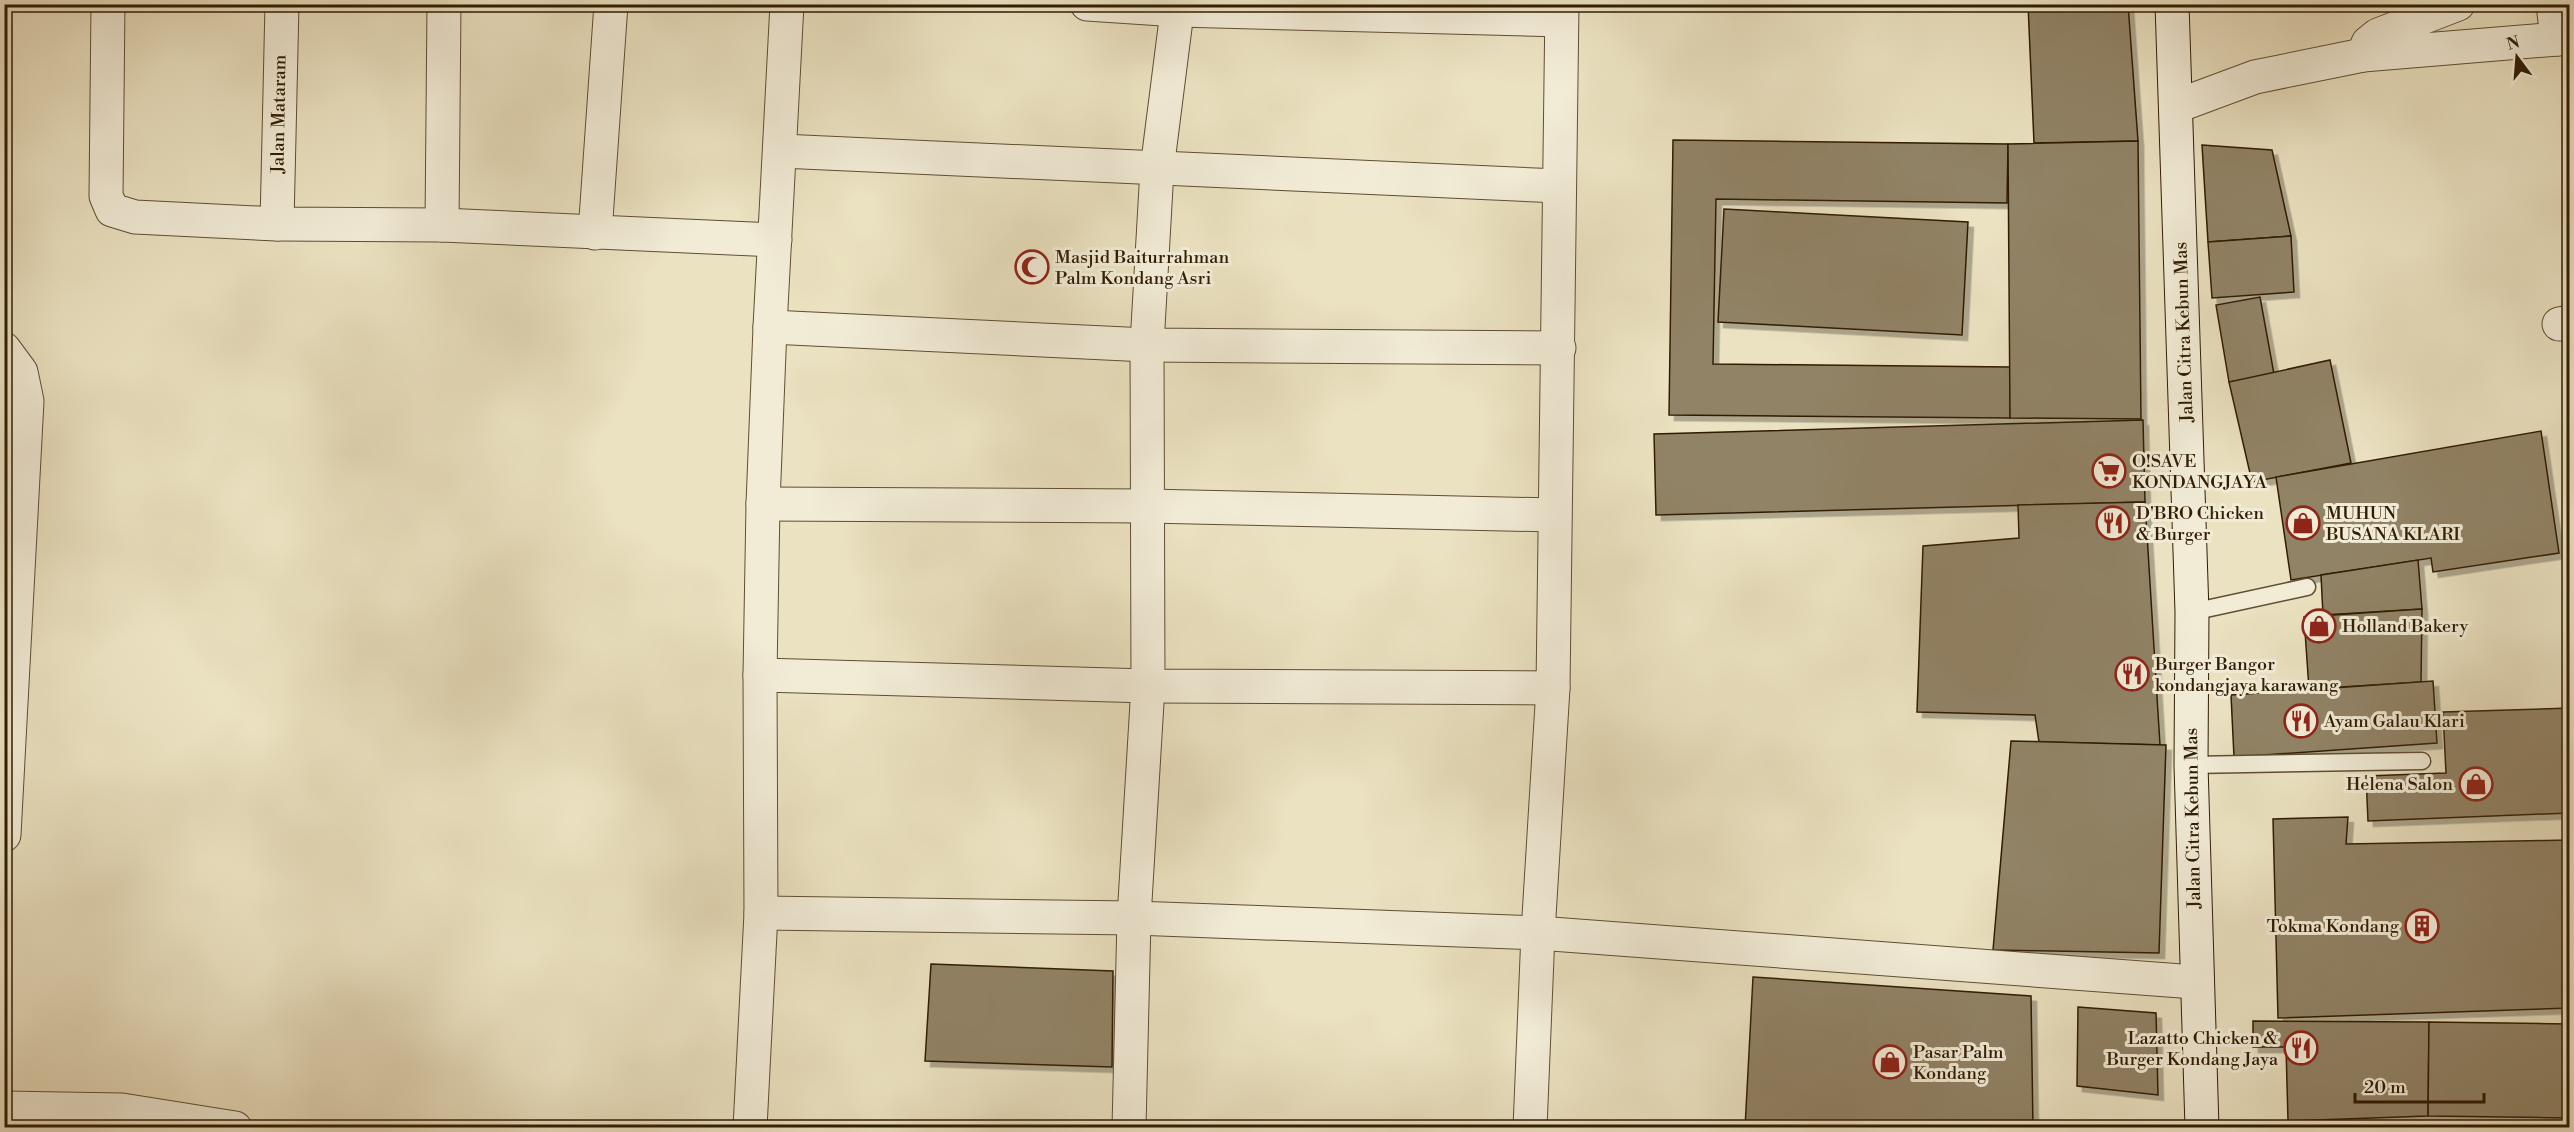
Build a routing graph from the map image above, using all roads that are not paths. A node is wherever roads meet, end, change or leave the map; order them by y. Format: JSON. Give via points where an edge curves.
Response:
{"nodes":[{"id":1,"x":108,"y":4,"type":"edge"},
{"id":2,"x":282,"y":4,"type":"edge"},
{"id":3,"x":444,"y":4,"type":"edge"},
{"id":4,"x":611,"y":4,"type":"edge"},
{"id":5,"x":788,"y":4,"type":"edge"},
{"id":6,"x":1087,"y":4,"type":"edge"},
{"id":7,"x":2172,"y":4,"type":"edge"},
{"id":8,"x":2458,"y":4,"type":"edge"},
{"id":9,"x":2553,"y":4,"type":"edge"},
{"id":10,"x":1178,"y":8,"type":"edge"},
{"id":11,"x":1562,"y":12,"type":"edge"},
{"id":12,"x":2564,"y":38,"type":"edge"},
{"id":13,"x":2363,"y":55,"type":"junction"},
{"id":14,"x":2177,"y":106,"type":"junction"},
{"id":15,"x":781,"y":151,"type":"junction"},
{"id":16,"x":1157,"y":169,"type":"junction"},
{"id":17,"x":1559,"y":186,"type":"junction"},
{"id":18,"x":277,"y":224,"type":"junction"},
{"id":19,"x":442,"y":225,"type":"junction"},
{"id":20,"x":595,"y":233,"type":"junction"},
{"id":21,"x":774,"y":240,"type":"junction"},
{"id":22,"x":770,"y":327,"type":"junction"},
{"id":23,"x":1147,"y":345,"type":"junction"},
{"id":24,"x":4,"y":348,"type":"edge"},
{"id":25,"x":1559,"y":348,"type":"junction"},
{"id":26,"x":763,"y":504,"type":"junction"},
{"id":27,"x":1147,"y":506,"type":"junction"},
{"id":28,"x":1554,"y":514,"type":"junction"},
{"id":29,"x":2307,"y":587,"type":"dead end"},
{"id":30,"x":2192,"y":612,"type":"junction"},
{"id":31,"x":760,"y":675,"type":"junction"},
{"id":32,"x":1148,"y":686,"type":"junction"},
{"id":33,"x":1553,"y":688,"type":"junction"},
{"id":34,"x":2422,"y":761,"type":"dead end"},
{"id":35,"x":2191,"y":765,"type":"junction"},
{"id":36,"x":4,"y":835,"type":"edge"},
{"id":37,"x":761,"y":913,"type":"junction"},
{"id":38,"x":1134,"y":918,"type":"junction"},
{"id":39,"x":1538,"y":933,"type":"junction"},
{"id":40,"x":2195,"y":982,"type":"junction"},
{"id":41,"x":4,"y":1108,"type":"edge"},
{"id":42,"x":236,"y":1128,"type":"edge"},
{"id":43,"x":750,"y":1128,"type":"edge"},
{"id":44,"x":1129,"y":1128,"type":"edge"},
{"id":45,"x":1530,"y":1128,"type":"edge"},
{"id":46,"x":2202,"y":1128,"type":"edge"}],
"edges":[{"from":1,"to":18,"type":"street","via":[[106,196],[112,210],[135,217]]},
{"from":2,"to":18,"type":"street","name":"Jalan Mataram"},
{"from":3,"to":19,"type":"street"},
{"from":4,"to":20,"type":"street"},
{"from":5,"to":15,"type":"street"},
{"from":6,"to":10,"type":"street"},
{"from":7,"to":14,"type":"street","name":"Jalan Citra Kebun Mas"},
{"from":8,"to":13,"type":"street","via":[[2378,35],[2368,43]]},
{"from":9,"to":12,"type":"street"},
{"from":10,"to":11,"type":"street"},
{"from":10,"to":16,"type":"street"},
{"from":11,"to":17,"type":"street"},
{"from":12,"to":13,"type":"street"},
{"from":13,"to":14,"type":"street","via":[[2255,77]]},
{"from":14,"to":30,"type":"street","name":"Jalan Citra Kebun Mas"},
{"from":15,"to":16,"type":"street"},
{"from":15,"to":21,"type":"street"},
{"from":16,"to":17,"type":"street"},
{"from":16,"to":23,"type":"street"},
{"from":17,"to":25,"type":"street"},
{"from":18,"to":19,"type":"street"},
{"from":19,"to":20,"type":"street"},
{"from":20,"to":21,"type":"street"},
{"from":21,"to":22,"type":"street"},
{"from":22,"to":23,"type":"street"},
{"from":22,"to":26,"type":"street"},
{"from":23,"to":25,"type":"street"},
{"from":23,"to":27,"type":"street"},
{"from":24,"to":36,"type":"street","via":[[21,372],[27,401]]},
{"from":25,"to":28,"type":"street"},
{"from":26,"to":27,"type":"street"},
{"from":26,"to":31,"type":"street"},
{"from":27,"to":28,"type":"street"},
{"from":27,"to":32,"type":"street"},
{"from":28,"to":33,"type":"street"},
{"from":29,"to":30,"type":"lane"},
{"from":30,"to":35,"type":"street","name":"Jalan Citra Kebun Mas"},
{"from":31,"to":32,"type":"street"},
{"from":31,"to":37,"type":"street"},
{"from":32,"to":33,"type":"street"},
{"from":32,"to":38,"type":"street"},
{"from":33,"to":39,"type":"street"},
{"from":34,"to":35,"type":"lane"},
{"from":35,"to":40,"type":"street","name":"Jalan Citra Kebun Mas"},
{"from":37,"to":38,"type":"street"},
{"from":37,"to":43,"type":"street"},
{"from":38,"to":39,"type":"street"},
{"from":38,"to":44,"type":"street"},
{"from":39,"to":40,"type":"street"},
{"from":39,"to":45,"type":"street"},
{"from":40,"to":46,"type":"street","name":"Jalan Citra Kebun Mas"},
{"from":41,"to":42,"type":"street","via":[[122,1110]]}]}
